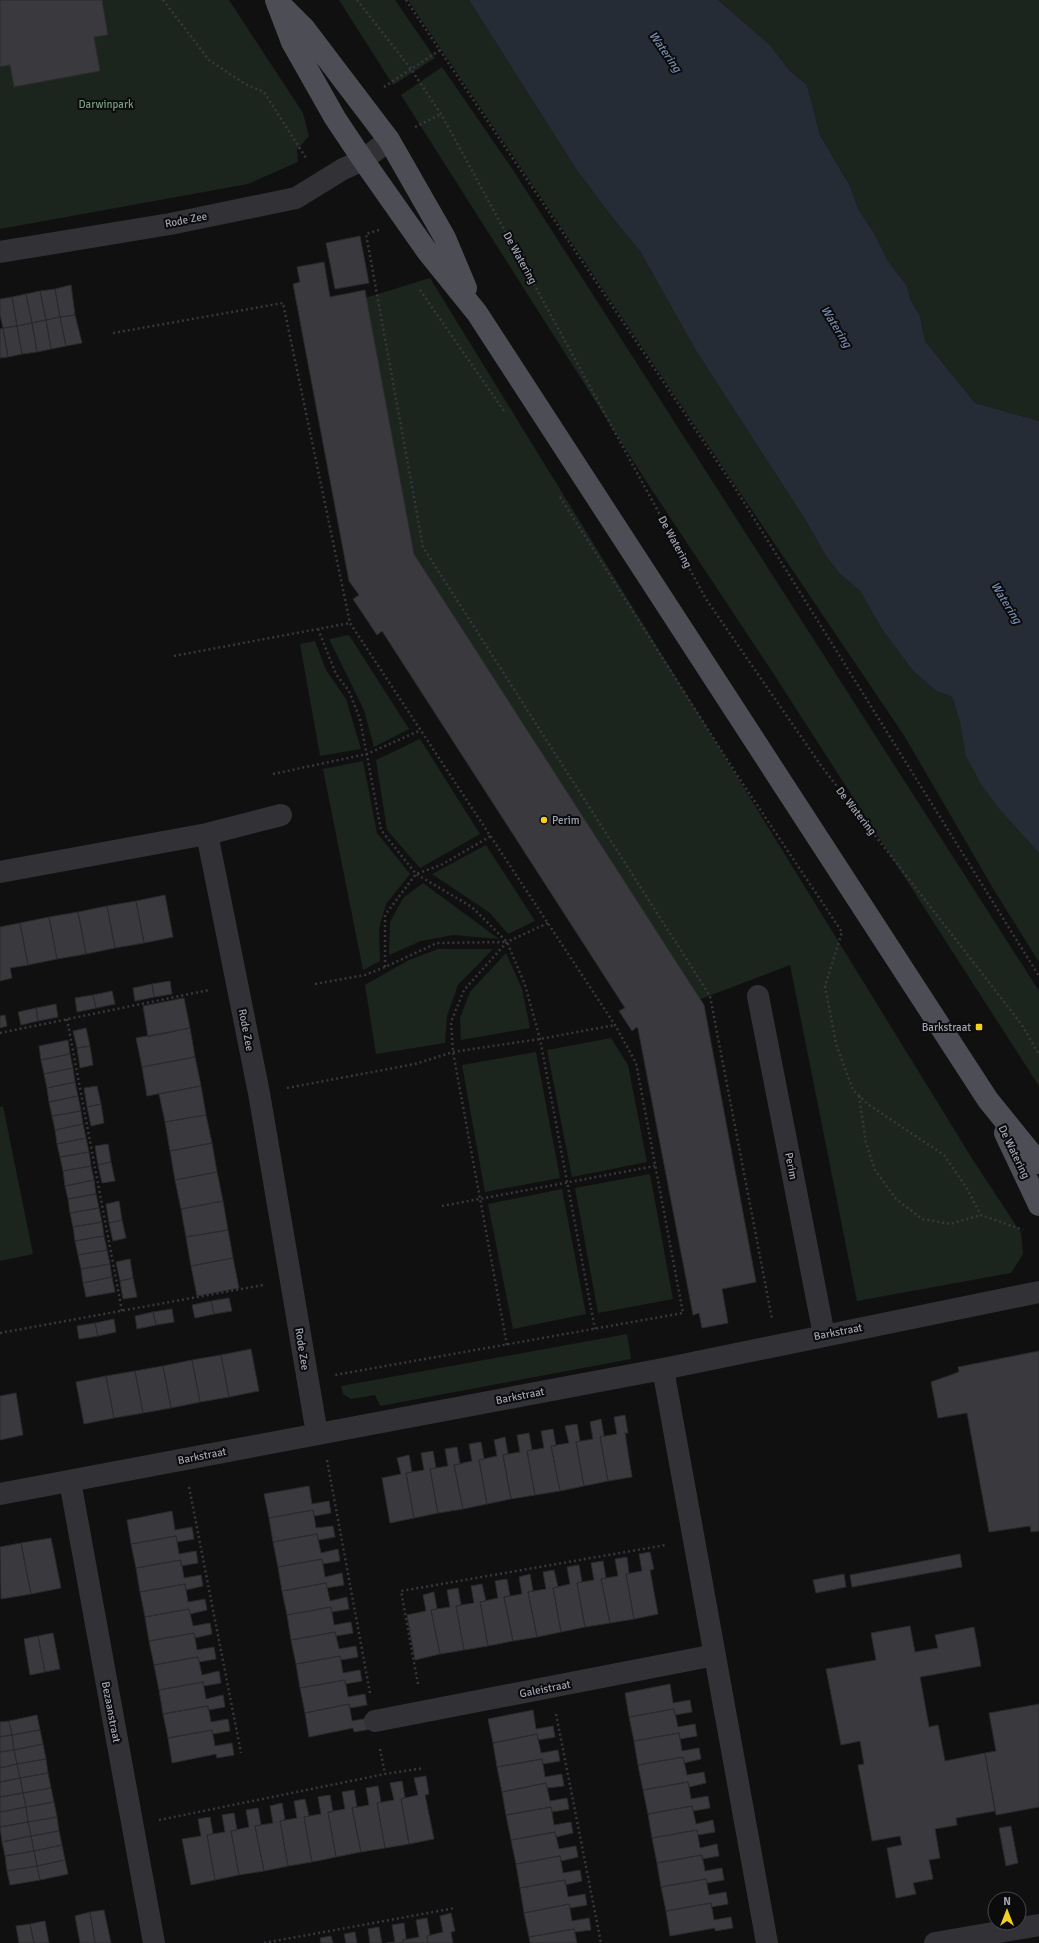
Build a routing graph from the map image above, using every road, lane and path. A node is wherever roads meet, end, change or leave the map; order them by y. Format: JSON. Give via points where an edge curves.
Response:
{"nodes":[{"id":1,"x":163,"y":0,"type":"edge"},
{"id":2,"x":276,"y":0,"type":"edge"},
{"id":3,"x":357,"y":0,"type":"edge"},
{"id":4,"x":406,"y":0,"type":"edge"},
{"id":5,"x":440,"y":50,"type":"junction"},
{"id":6,"x":411,"y":69,"type":"junction"},
{"id":7,"x":360,"y":103,"type":"junction"},
{"id":8,"x":388,"y":140,"type":"junction"},
{"id":9,"x":363,"y":160,"type":"junction"},
{"id":10,"x":322,"y":182,"type":"junction"},
{"id":11,"x":377,"y":223,"type":"dead end"},
{"id":12,"x":0,"y":252,"type":"edge"},
{"id":13,"x":419,"y":289,"type":"dead end"},
{"id":14,"x":477,"y":312,"type":"junction"},
{"id":15,"x":113,"y":333,"type":"dead end"},
{"id":16,"x":508,"y":416,"type":"dead end"},
{"id":17,"x":559,"y":495,"type":"dead end"},
{"id":18,"x":350,"y":623,"type":"junction"},
{"id":19,"x":318,"y":629,"type":"junction"},
{"id":20,"x":174,"y":656,"type":"dead end"},
{"id":21,"x":421,"y":730,"type":"junction"},
{"id":22,"x":367,"y":754,"type":"junction"},
{"id":23,"x":273,"y":774,"type":"dead end"},
{"id":24,"x":280,"y":815,"type":"dead end"},
{"id":25,"x":207,"y":834,"type":"junction"},
{"id":26,"x":491,"y":836,"type":"junction"},
{"id":27,"x":0,"y":872,"type":"edge"},
{"id":28,"x":416,"y":874,"type":"junction"},
{"id":29,"x":548,"y":923,"type":"junction"},
{"id":30,"x":507,"y":942,"type":"junction"},
{"id":31,"x":385,"y":967,"type":"junction"},
{"id":32,"x":1039,"y":976,"type":"edge"},
{"id":33,"x":237,"y":984,"type":"junction"},
{"id":34,"x":315,"y":984,"type":"dead end"},
{"id":35,"x":758,"y":996,"type":"dead end"},
{"id":36,"x":66,"y":1019,"type":"junction"},
{"id":37,"x":615,"y":1025,"type":"junction"},
{"id":38,"x":0,"y":1033,"type":"edge"},
{"id":39,"x":540,"y":1039,"type":"junction"},
{"id":40,"x":453,"y":1052,"type":"junction"},
{"id":41,"x":1039,"y":1055,"type":"edge"},
{"id":42,"x":259,"y":1093,"type":"junction"},
{"id":43,"x":858,"y":1095,"type":"junction"},
{"id":44,"x":988,"y":1100,"type":"junction"},
{"id":45,"x":1039,"y":1163,"type":"edge"},
{"id":46,"x":655,"y":1166,"type":"junction"},
{"id":47,"x":567,"y":1182,"type":"junction"},
{"id":48,"x":480,"y":1199,"type":"junction"},
{"id":49,"x":1039,"y":1205,"type":"edge"},
{"id":50,"x":442,"y":1206,"type":"dead end"},
{"id":51,"x":981,"y":1215,"type":"junction"},
{"id":52,"x":1026,"y":1231,"type":"dead end"},
{"id":53,"x":290,"y":1280,"type":"junction"},
{"id":54,"x":1039,"y":1292,"type":"edge"},
{"id":55,"x":122,"y":1311,"type":"junction"},
{"id":56,"x":595,"y":1329,"type":"junction"},
{"id":57,"x":0,"y":1333,"type":"edge"},
{"id":58,"x":824,"y":1335,"type":"junction"},
{"id":59,"x":507,"y":1345,"type":"junction"},
{"id":60,"x":777,"y":1345,"type":"junction"},
{"id":61,"x":663,"y":1369,"type":"junction"},
{"id":62,"x":307,"y":1380,"type":"junction"},
{"id":63,"x":319,"y":1433,"type":"junction"},
{"id":64,"x":184,"y":1459,"type":"junction"},
{"id":65,"x":70,"y":1482,"type":"junction"},
{"id":66,"x":0,"y":1494,"type":"edge"},
{"id":67,"x":695,"y":1540,"type":"junction"},
{"id":68,"x":715,"y":1655,"type":"junction"},
{"id":69,"x":550,"y":1688,"type":"junction"},
{"id":70,"x":423,"y":1712,"type":"junction"},
{"id":71,"x":375,"y":1721,"type":"junction"},
{"id":72,"x":241,"y":1754,"type":"dead end"},
{"id":73,"x":424,"y":1768,"type":"dead end"},
{"id":74,"x":385,"y":1774,"type":"junction"},
{"id":75,"x":132,"y":1825,"type":"junction"},
{"id":76,"x":455,"y":1908,"type":"dead end"},
{"id":77,"x":1031,"y":1932,"type":"edge"},
{"id":78,"x":154,"y":1943,"type":"edge"},
{"id":79,"x":264,"y":1943,"type":"edge"},
{"id":80,"x":601,"y":1943,"type":"edge"},
{"id":81,"x":767,"y":1943,"type":"edge"},
{"id":82,"x":935,"y":1943,"type":"edge"}],
"edges":[{"from":1,"to":10,"type":"path","via":[[209,60],[245,84],[264,92]]},
{"from":2,"to":7,"type":"main road","name":"De Watering","via":[[304,28]]},
{"from":2,"to":9,"type":"main road","name":"De Watering","via":[[292,42],[335,118]]},
{"from":3,"to":6,"type":"path","name":"De Watering"},
{"from":4,"to":5,"type":"path"},
{"from":5,"to":6,"type":"path"},
{"from":5,"to":32,"type":"path","via":[[734,488]]},
{"from":6,"to":7,"type":"path"},
{"from":6,"to":41,"type":"path","name":"De Watering","via":[[441,114],[706,599],[822,767],[1022,1025]]},
{"from":7,"to":8,"type":"main road","name":"De Watering"},
{"from":8,"to":9,"type":"street"},
{"from":8,"to":14,"type":"main road","name":"De Watering","via":[[445,238]]},
{"from":9,"to":10,"type":"street","name":"Rode Zee"},
{"from":9,"to":14,"type":"main road","name":"De Watering","via":[[427,251]]},
{"from":10,"to":12,"type":"street","name":"Rode Zee","via":[[296,198],[170,224]]},
{"from":11,"to":60,"type":"path","via":[[381,230],[366,234],[423,547],[710,996]]},
{"from":13,"to":16,"type":"path"},
{"from":14,"to":44,"type":"main road","name":"De Watering"},
{"from":15,"to":18,"type":"path","via":[[282,303]]},
{"from":17,"to":43,"type":"path","via":[[735,772],[842,932],[825,986],[836,1044],[853,1090]]},
{"from":18,"to":19,"type":"path"},
{"from":18,"to":21,"type":"path"},
{"from":19,"to":20,"type":"path"},
{"from":19,"to":22,"type":"path","via":[[336,674],[349,691],[360,719]]},
{"from":21,"to":22,"type":"path"},
{"from":21,"to":26,"type":"path"},
{"from":22,"to":23,"type":"path"},
{"from":22,"to":28,"type":"path","via":[[381,830]]},
{"from":24,"to":25,"type":"street"},
{"from":25,"to":27,"type":"street"},
{"from":25,"to":33,"type":"street","name":"Rode Zee"},
{"from":26,"to":28,"type":"path","via":[[441,865]]},
{"from":26,"to":29,"type":"path"},
{"from":28,"to":30,"type":"path","via":[[472,907]]},
{"from":28,"to":31,"type":"path","via":[[385,915]]},
{"from":29,"to":30,"type":"path"},
{"from":29,"to":37,"type":"path"},
{"from":30,"to":31,"type":"path","via":[[437,943]]},
{"from":30,"to":39,"type":"path","via":[[526,985]]},
{"from":30,"to":40,"type":"path","via":[[464,990],[451,1022]]},
{"from":31,"to":34,"type":"path","via":[[365,974]]},
{"from":33,"to":36,"type":"path"},
{"from":33,"to":42,"type":"street","name":"Rode Zee"},
{"from":35,"to":58,"type":"street","name":"Perim"},
{"from":36,"to":38,"type":"path"},
{"from":36,"to":55,"type":"path"},
{"from":37,"to":39,"type":"path"},
{"from":37,"to":46,"type":"path","via":[[636,1063]]},
{"from":39,"to":40,"type":"path"},
{"from":39,"to":47,"type":"path"},
{"from":40,"to":42,"type":"path","via":[[415,1064]]},
{"from":40,"to":48,"type":"path"},
{"from":42,"to":53,"type":"street","name":"Rode Zee"},
{"from":43,"to":51,"type":"path","via":[[944,1155]]},
{"from":43,"to":51,"type":"path","via":[[866,1143],[875,1170],[896,1199],[922,1219],[950,1224]]},
{"from":44,"to":45,"type":"main road","name":"De Watering"},
{"from":44,"to":49,"type":"main road","name":"De Watering"},
{"from":46,"to":47,"type":"path"},
{"from":46,"to":56,"type":"path","via":[[683,1313]]},
{"from":47,"to":48,"type":"path"},
{"from":47,"to":56,"type":"path"},
{"from":48,"to":50,"type":"path"},
{"from":48,"to":59,"type":"path"},
{"from":51,"to":52,"type":"path"},
{"from":53,"to":55,"type":"path"},
{"from":53,"to":62,"type":"street","name":"Rode Zee"},
{"from":54,"to":58,"type":"street","name":"Barkstraat"},
{"from":55,"to":57,"type":"path"},
{"from":56,"to":59,"type":"path"},
{"from":58,"to":60,"type":"street","name":"Barkstraat"},
{"from":59,"to":62,"type":"path"},
{"from":60,"to":61,"type":"street","name":"Barkstraat"},
{"from":61,"to":63,"type":"street","name":"Barkstraat"},
{"from":61,"to":67,"type":"street"},
{"from":62,"to":63,"type":"street","name":"Rode Zee"},
{"from":63,"to":64,"type":"street","name":"Barkstraat"},
{"from":63,"to":71,"type":"path"},
{"from":64,"to":65,"type":"street","name":"Barkstraat"},
{"from":64,"to":72,"type":"path"},
{"from":65,"to":66,"type":"street","name":"Barkstraat"},
{"from":65,"to":75,"type":"street","name":"Bezaanstraat"},
{"from":67,"to":68,"type":"street"},
{"from":67,"to":70,"type":"path","via":[[401,1591]]},
{"from":68,"to":69,"type":"street","name":"Galeistraat"},
{"from":68,"to":81,"type":"street"},
{"from":69,"to":70,"type":"street","name":"Galeistraat"},
{"from":69,"to":80,"type":"path"},
{"from":70,"to":71,"type":"street","name":"Galeistraat"},
{"from":71,"to":74,"type":"path"},
{"from":73,"to":74,"type":"path"},
{"from":74,"to":75,"type":"path"},
{"from":75,"to":78,"type":"street","name":"Bezaanstraat"},
{"from":76,"to":79,"type":"path"},
{"from":77,"to":82,"type":"street"}]}
